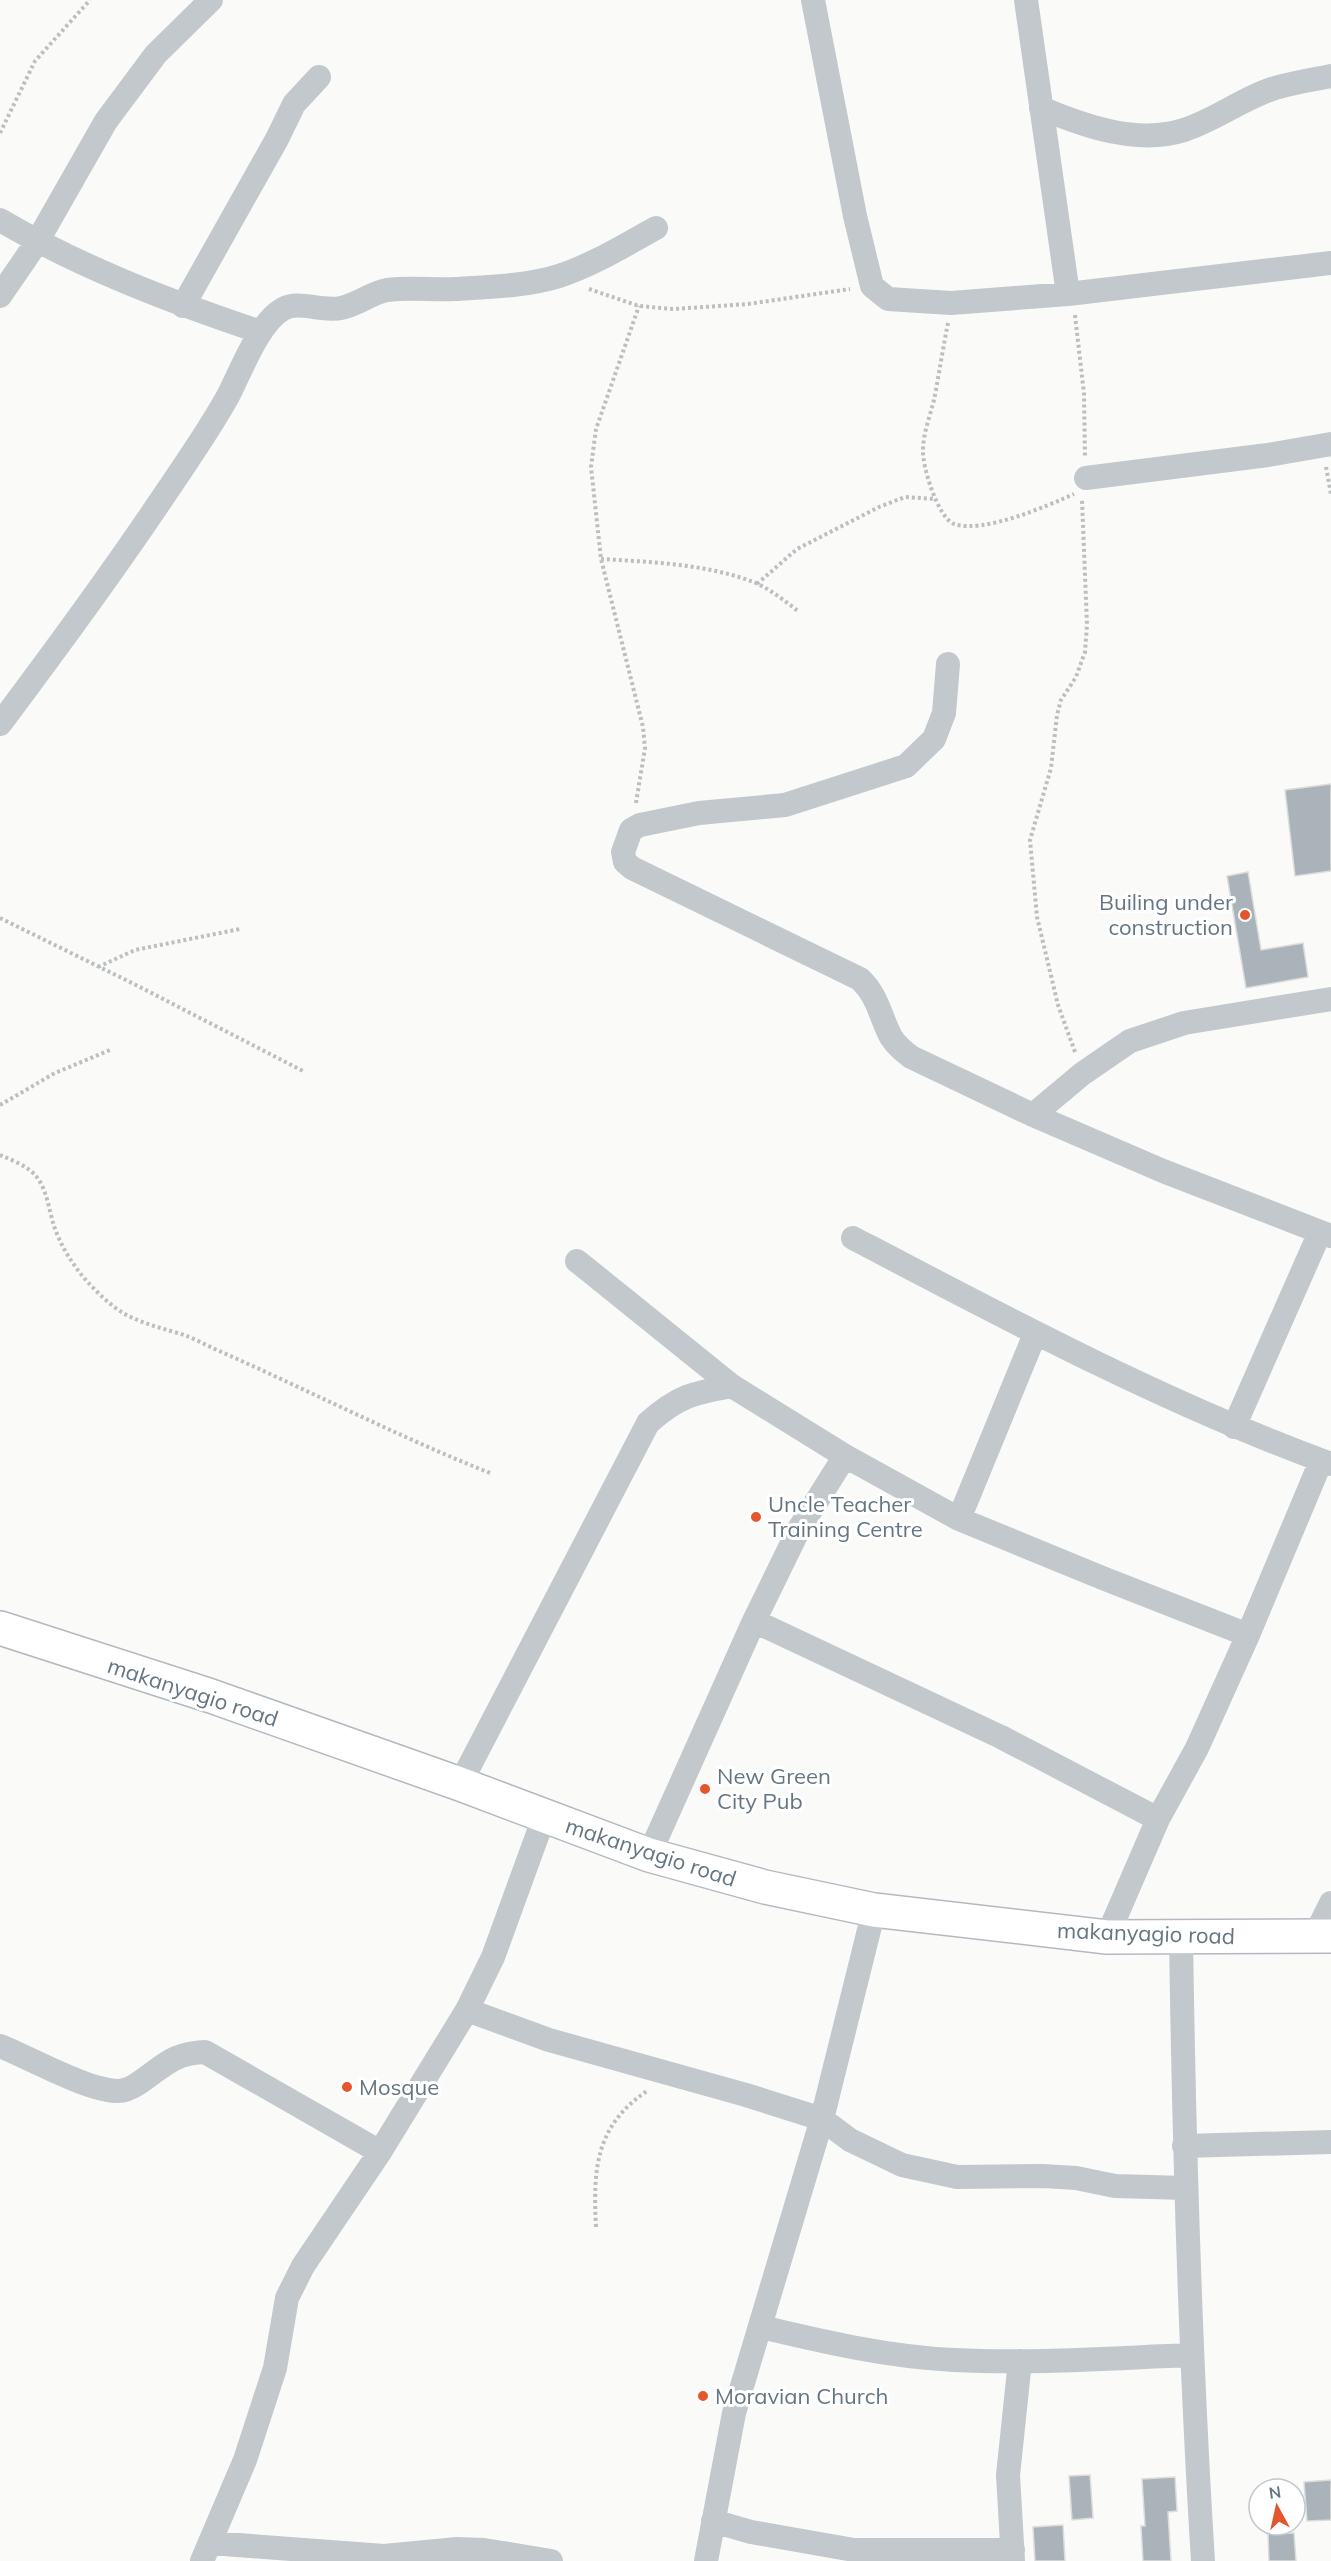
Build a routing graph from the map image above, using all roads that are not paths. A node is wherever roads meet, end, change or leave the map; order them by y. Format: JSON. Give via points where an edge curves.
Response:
{"nodes":[{"id":1,"x":211,"y":0,"type":"edge"},
{"id":2,"x":813,"y":0,"type":"edge"},
{"id":3,"x":1026,"y":0,"type":"edge"},
{"id":4,"x":319,"y":76,"type":"dead end"},
{"id":5,"x":1331,"y":76,"type":"edge"},
{"id":6,"x":1041,"y":108,"type":"junction"},
{"id":7,"x":0,"y":220,"type":"edge"},
{"id":8,"x":656,"y":228,"type":"dead end"},
{"id":9,"x":37,"y":242,"type":"junction"},
{"id":10,"x":1331,"y":263,"type":"edge"},
{"id":11,"x":1070,"y":294,"type":"junction"},
{"id":12,"x":0,"y":296,"type":"edge"},
{"id":13,"x":183,"y":306,"type":"junction"},
{"id":14,"x":261,"y":332,"type":"junction"},
{"id":15,"x":1331,"y":444,"type":"edge"},
{"id":16,"x":1086,"y":478,"type":"road end"},
{"id":17,"x":948,"y":664,"type":"dead end"},
{"id":18,"x":0,"y":724,"type":"edge"},
{"id":19,"x":1331,"y":999,"type":"edge"},
{"id":20,"x":1033,"y":1115,"type":"junction"},
{"id":21,"x":1325,"y":1234,"type":"edge"},
{"id":22,"x":853,"y":1238,"type":"dead end"},
{"id":23,"x":577,"y":1261,"type":"dead end"},
{"id":24,"x":1035,"y":1334,"type":"junction"},
{"id":25,"x":732,"y":1386,"type":"junction"},
{"id":26,"x":1234,"y":1427,"type":"junction"},
{"id":27,"x":845,"y":1455,"type":"junction"},
{"id":28,"x":1326,"y":1462,"type":"edge"},
{"id":29,"x":959,"y":1519,"type":"junction"},
{"id":30,"x":754,"y":1620,"type":"junction"},
{"id":31,"x":0,"y":1628,"type":"edge"},
{"id":32,"x":1248,"y":1635,"type":"junction"},
{"id":33,"x":460,"y":1784,"type":"junction"},
{"id":34,"x":544,"y":1818,"type":"junction"},
{"id":35,"x":1158,"y":1819,"type":"junction"},
{"id":36,"x":649,"y":1855,"type":"junction"},
{"id":37,"x":1331,"y":1903,"type":"edge"},
{"id":38,"x":874,"y":1910,"type":"junction"},
{"id":39,"x":1107,"y":1936,"type":"junction"},
{"id":40,"x":1181,"y":1936,"type":"junction"},
{"id":41,"x":1323,"y":1936,"type":"edge"},
{"id":42,"x":467,"y":2010,"type":"junction"},
{"id":43,"x":0,"y":2046,"type":"edge"},
{"id":44,"x":822,"y":2119,"type":"junction"},
{"id":45,"x":1331,"y":2142,"type":"edge"},
{"id":46,"x":1184,"y":2146,"type":"junction"},
{"id":47,"x":380,"y":2151,"type":"junction"},
{"id":48,"x":1185,"y":2188,"type":"junction"},
{"id":49,"x":761,"y":2327,"type":"junction"},
{"id":50,"x":1191,"y":2355,"type":"junction"},
{"id":51,"x":1020,"y":2361,"type":"junction"},
{"id":52,"x":713,"y":2521,"type":"junction"},
{"id":53,"x":207,"y":2552,"type":"edge"},
{"id":54,"x":1013,"y":2556,"type":"edge"},
{"id":55,"x":551,"y":2561,"type":"edge"},
{"id":56,"x":706,"y":2561,"type":"edge"},
{"id":57,"x":1203,"y":2561,"type":"edge"}],
"edges":[{"from":1,"to":9,"type":"street","via":[[156,54],[106,121]]},
{"from":2,"to":11,"type":"street","via":[[872,286],[888,299],[951,303]]},
{"from":3,"to":6,"type":"street"},
{"from":4,"to":13,"type":"street","via":[[294,104]]},
{"from":5,"to":6,"type":"street","via":[[1271,90],[1182,131],[1149,135],[1073,122]]},
{"from":6,"to":11,"type":"street"},
{"from":7,"to":9,"type":"street"},
{"from":8,"to":14,"type":"street","via":[[558,277],[503,285],[383,291],[331,310],[294,305],[272,316]]},
{"from":9,"to":12,"type":"street"},
{"from":9,"to":13,"type":"street"},
{"from":10,"to":11,"type":"street"},
{"from":13,"to":14,"type":"street"},
{"from":14,"to":18,"type":"street","via":[[218,414],[102,588]]},
{"from":15,"to":16,"type":"street"},
{"from":17,"to":20,"type":"street","via":[[944,714],[934,739],[906,766],[785,805],[699,813],[640,825],[631,830],[623,852],[625,862],[632,868],[860,979],[871,989],[897,1046],[911,1057]]},
{"from":19,"to":20,"type":"street","via":[[1184,1023],[1130,1041]]},
{"from":20,"to":21,"type":"street"},
{"from":21,"to":26,"type":"street"},
{"from":22,"to":24,"type":"street"},
{"from":23,"to":25,"type":"street"},
{"from":24,"to":26,"type":"street"},
{"from":24,"to":29,"type":"street"},
{"from":25,"to":27,"type":"street"},
{"from":25,"to":33,"type":"street","via":[[692,1393],[668,1405],[648,1423]]},
{"from":26,"to":28,"type":"street"},
{"from":27,"to":29,"type":"street"},
{"from":27,"to":30,"type":"street","via":[[799,1529]]},
{"from":28,"to":32,"type":"street"},
{"from":29,"to":32,"type":"street"},
{"from":30,"to":35,"type":"street","via":[[1001,1737]]},
{"from":30,"to":36,"type":"street"},
{"from":31,"to":33,"type":"street","name":"makanyagio road","via":[[212,1696]]},
{"from":32,"to":35,"type":"street","via":[[1197,1748]]},
{"from":33,"to":34,"type":"street","name":"makanyagio road"},
{"from":34,"to":36,"type":"street","name":"makanyagio road"},
{"from":34,"to":42,"type":"street","via":[[493,1957]]},
{"from":35,"to":39,"type":"street"},
{"from":36,"to":38,"type":"street","name":"makanyagio road","via":[[765,1887]]},
{"from":37,"to":41,"type":"street"},
{"from":38,"to":39,"type":"street","name":"makanyagio road"},
{"from":38,"to":44,"type":"street"},
{"from":39,"to":40,"type":"street","name":"makanyagio road"},
{"from":40,"to":41,"type":"street","name":"makanyagio road"},
{"from":40,"to":46,"type":"street"},
{"from":42,"to":44,"type":"street","via":[[549,2040]]},
{"from":42,"to":47,"type":"street"},
{"from":43,"to":47,"type":"street","via":[[82,2083],[118,2091],[139,2083],[172,2058],[205,2052]]},
{"from":44,"to":48,"type":"street","via":[[850,2140],[902,2165],[957,2177],[1043,2176],[1115,2186]]},
{"from":44,"to":49,"type":"street"},
{"from":45,"to":46,"type":"street"},
{"from":46,"to":48,"type":"street"},
{"from":47,"to":53,"type":"street","via":[[303,2266],[287,2298],[275,2368]]},
{"from":48,"to":50,"type":"street"},
{"from":49,"to":51,"type":"street","via":[[898,2354]]},
{"from":49,"to":52,"type":"street","via":[[734,2413]]},
{"from":50,"to":51,"type":"street"},
{"from":50,"to":57,"type":"street"},
{"from":51,"to":54,"type":"street","via":[[1008,2475]]},
{"from":52,"to":54,"type":"street","via":[[751,2532],[854,2550]]},
{"from":52,"to":56,"type":"street"},
{"from":53,"to":55,"type":"street","via":[[384,2556],[457,2549]]}]}
